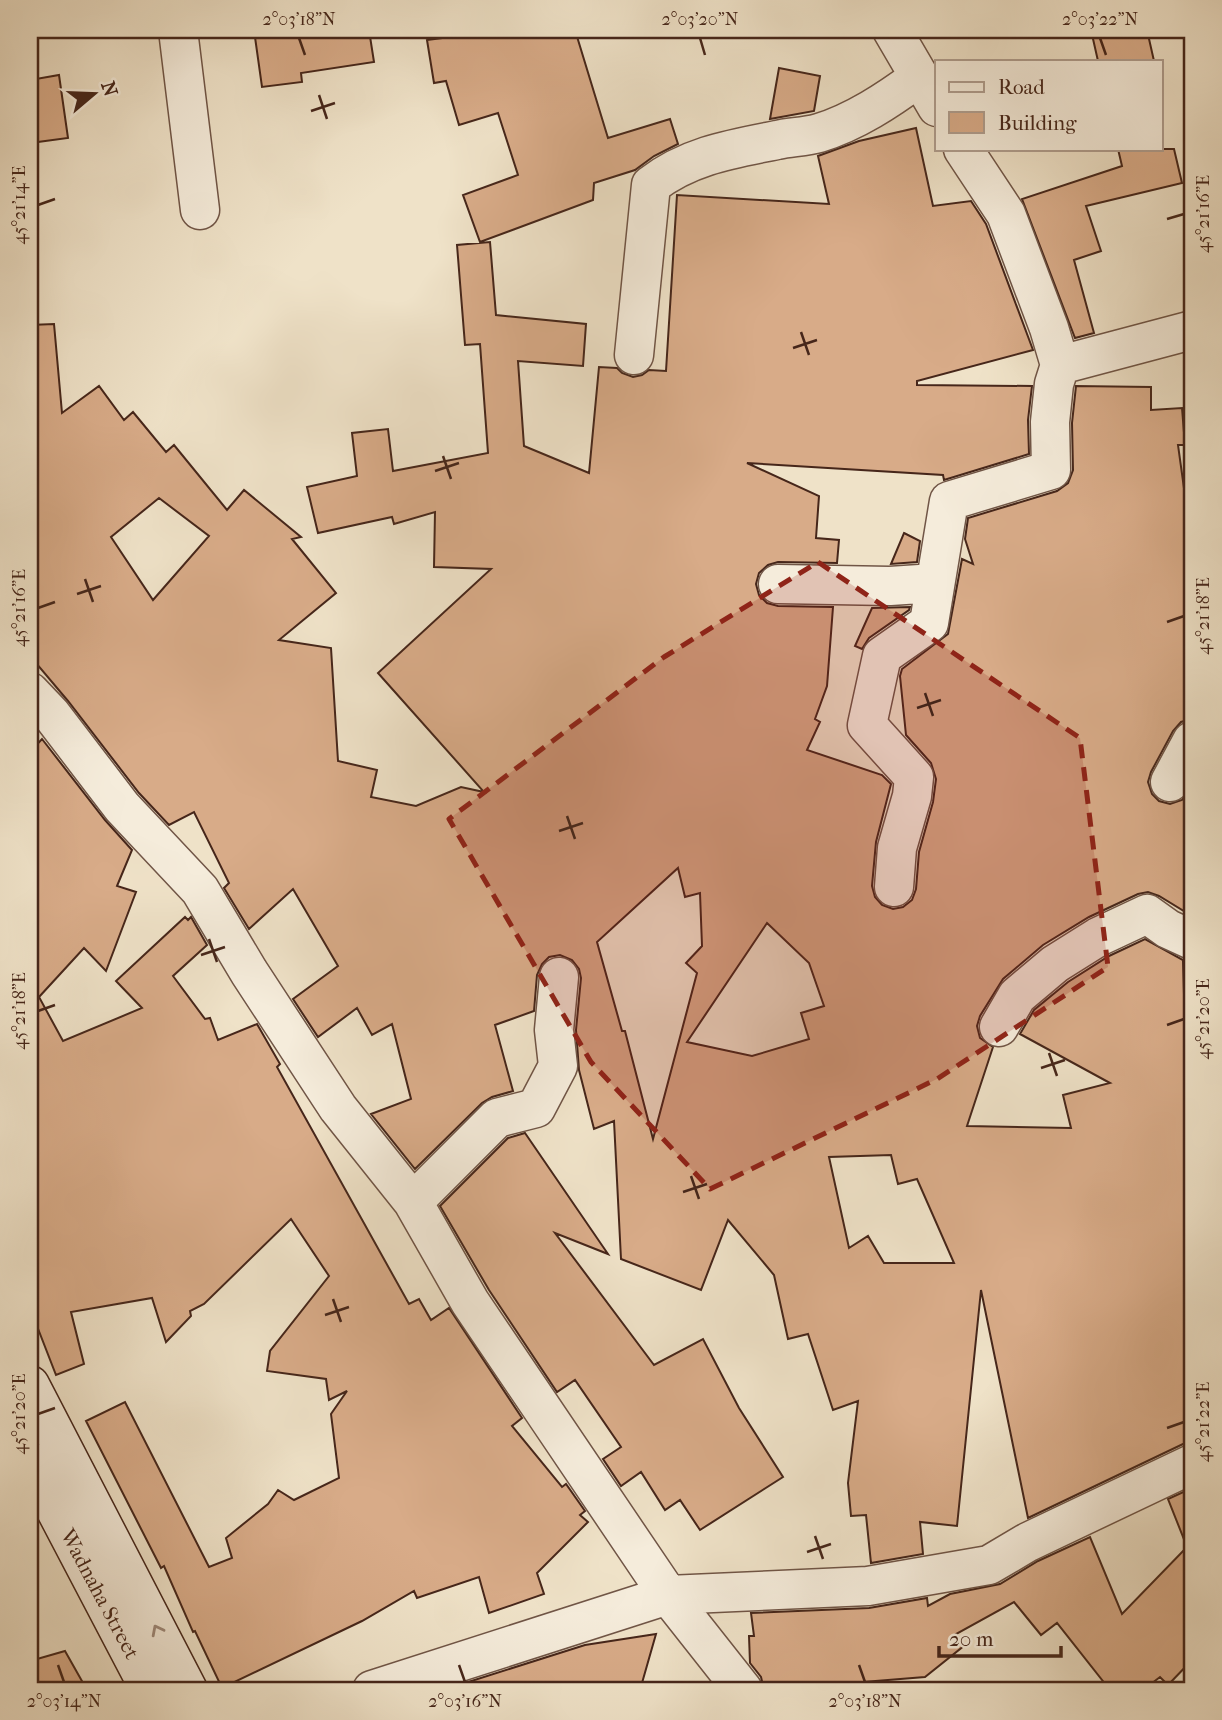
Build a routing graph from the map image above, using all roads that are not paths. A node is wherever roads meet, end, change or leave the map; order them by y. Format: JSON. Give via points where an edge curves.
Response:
{"nodes":[{"id":1,"x":178,"y":30,"type":"edge"},
{"id":2,"x":892,"y":30,"type":"edge"},
{"id":3,"x":927,"y":93,"type":"edge"},
{"id":4,"x":964,"y":150,"type":"edge"},
{"id":5,"x":200,"y":210,"type":"dead end"},
{"id":6,"x":1192,"y":330,"type":"edge"},
{"id":7,"x":634,"y":355,"type":"dead end"},
{"id":8,"x":1060,"y":365,"type":"junction"},
{"id":9,"x":934,"y":583,"type":"junction"},
{"id":10,"x":778,"y":584,"type":"dead end"},
{"id":11,"x":30,"y":692,"type":"edge"},
{"id":12,"x":1192,"y":741,"type":"edge"},
{"id":13,"x":1170,"y":782,"type":"dead end"},
{"id":14,"x":894,"y":887,"type":"dead end"},
{"id":15,"x":1192,"y":940,"type":"edge"},
{"id":16,"x":559,"y":976,"type":"dead end"},
{"id":17,"x":999,"y":1027,"type":"dead end"},
{"id":18,"x":413,"y":1202,"type":"junction"},
{"id":19,"x":30,"y":1385,"type":"edge"},
{"id":20,"x":30,"y":1461,"type":"edge"},
{"id":21,"x":1192,"y":1464,"type":"edge"},
{"id":22,"x":668,"y":1595,"type":"junction"},
{"id":23,"x":150,"y":1690,"type":"edge"},
{"id":24,"x":188,"y":1690,"type":"edge"},
{"id":25,"x":372,"y":1690,"type":"edge"},
{"id":26,"x":743,"y":1690,"type":"edge"}],
"edges":[{"from":1,"to":5,"type":"street"},
{"from":2,"to":3,"type":"street"},
{"from":3,"to":7,"type":"street","via":[[890,98],[818,133],[688,161],[651,185]]},
{"from":4,"to":8,"type":"street","via":[[1006,214]]},
{"from":6,"to":8,"type":"street"},
{"from":8,"to":9,"type":"street","via":[[1050,422],[1051,470],[949,501]]},
{"from":9,"to":10,"type":"street"},
{"from":9,"to":14,"type":"street","via":[[929,623],[882,656],[867,725],[914,777],[897,848]]},
{"from":11,"to":18,"type":"street","via":[[121,807],[200,890],[338,1108]]},
{"from":12,"to":13,"type":"street"},
{"from":15,"to":17,"type":"street","via":[[1147,914],[1055,964],[1017,996]]},
{"from":16,"to":18,"type":"street","via":[[554,1030],[558,1066],[536,1108],[497,1118]]},
{"from":18,"to":22,"type":"street","via":[[470,1302]]},
{"from":24,"to":19,"type":"street","one_way":true},
{"from":20,"to":23,"type":"street","name":"Wadnaha Street"},
{"from":21,"to":22,"type":"street","via":[[989,1565],[868,1587]]},
{"from":22,"to":25,"type":"street"},
{"from":22,"to":26,"type":"street"}]}
